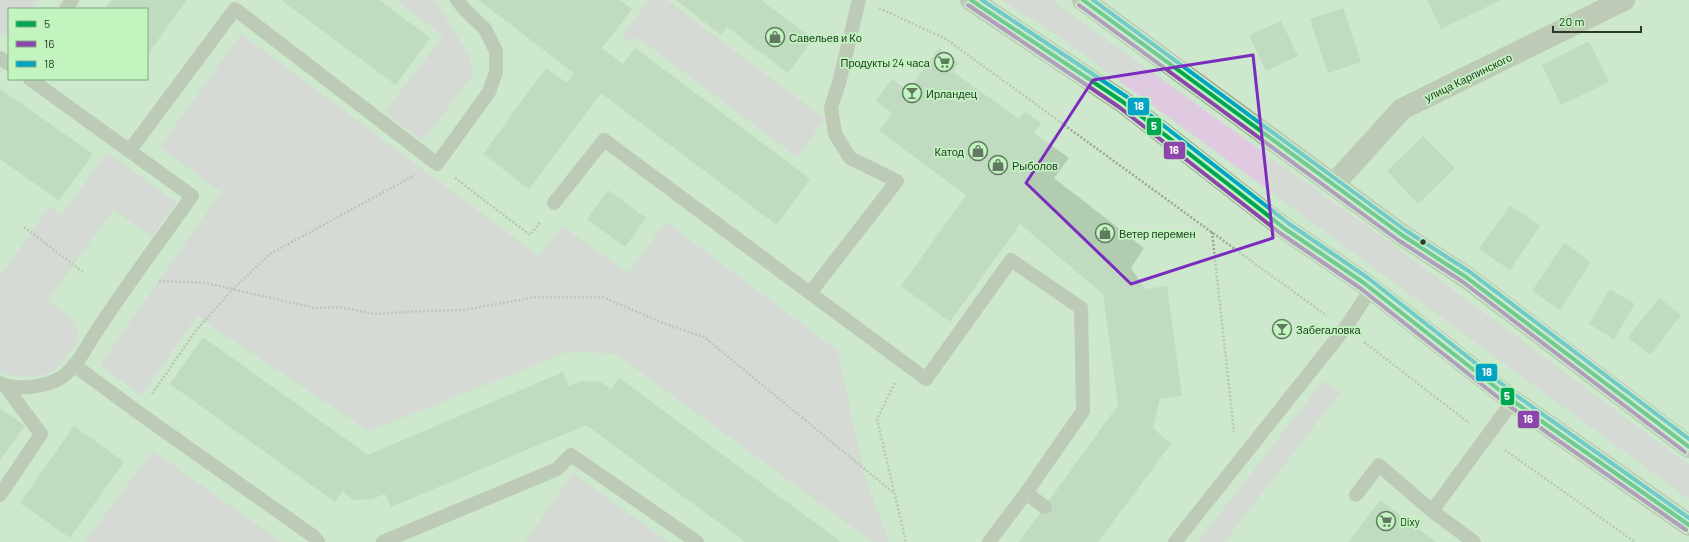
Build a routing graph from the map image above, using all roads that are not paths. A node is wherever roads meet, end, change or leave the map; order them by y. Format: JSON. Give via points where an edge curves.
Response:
{"nodes":[{"id":1,"x":457,"y":0,"type":"edge"},
{"id":2,"x":859,"y":0,"type":"edge"},
{"id":3,"x":971,"y":0,"type":"edge"},
{"id":4,"x":1083,"y":0,"type":"edge"},
{"id":5,"x":1624,"y":0,"type":"edge"},
{"id":6,"x":31,"y":80,"type":"edge"},
{"id":7,"x":130,"y":150,"type":"junction"},
{"id":8,"x":1334,"y":184,"type":"junction"},
{"id":9,"x":554,"y":203,"type":"road end"},
{"id":10,"x":1371,"y":288,"type":"junction"},
{"id":11,"x":810,"y":293,"type":"junction"},
{"id":12,"x":74,"y":365,"type":"junction"},
{"id":13,"x":3,"y":385,"type":"edge"},
{"id":14,"x":1513,"y":401,"type":"junction"},
{"id":15,"x":1689,"y":447,"type":"edge"},
{"id":16,"x":1026,"y":493,"type":"junction"},
{"id":17,"x":0,"y":495,"type":"edge"},
{"id":18,"x":1356,"y":496,"type":"dead end"},
{"id":19,"x":1045,"y":507,"type":"dead end"},
{"id":20,"x":1432,"y":511,"type":"junction"},
{"id":21,"x":1689,"y":525,"type":"edge"},
{"id":22,"x":318,"y":542,"type":"edge"},
{"id":23,"x":383,"y":542,"type":"edge"},
{"id":24,"x":697,"y":542,"type":"edge"},
{"id":25,"x":990,"y":542,"type":"edge"},
{"id":26,"x":1175,"y":542,"type":"edge"},
{"id":27,"x":1474,"y":542,"type":"edge"}],
"edges":[{"from":1,"to":7,"type":"lane","via":[[486,29],[496,51],[496,72],[489,92],[437,164],[235,9]]},
{"from":2,"to":11,"type":"lane","via":[[831,107],[835,134],[850,158],[897,181]]},
{"from":3,"to":10,"type":"street","via":[[1123,102],[1284,228]]},
{"from":4,"to":8,"type":"street"},
{"from":5,"to":8,"type":"street","name":"улица Карпинского","via":[[1402,109]]},
{"from":6,"to":7,"type":"lane"},
{"from":7,"to":12,"type":"lane","via":[[192,196]]},
{"from":8,"to":15,"type":"street","via":[[1466,277]]},
{"from":9,"to":11,"type":"lane","via":[[604,140]]},
{"from":10,"to":14,"type":"street"},
{"from":10,"to":26,"type":"lane","via":[[1346,327]]},
{"from":11,"to":16,"type":"lane","via":[[926,379],[1012,260],[1081,308],[1082,411]]},
{"from":12,"to":13,"type":"lane","via":[[61,378],[43,384],[27,387]]},
{"from":12,"to":22,"type":"lane"},
{"from":13,"to":17,"type":"lane","via":[[41,434]]},
{"from":14,"to":20,"type":"lane"},
{"from":14,"to":21,"type":"street"},
{"from":16,"to":19,"type":"lane"},
{"from":16,"to":25,"type":"lane"},
{"from":18,"to":20,"type":"lane","via":[[1379,465]]},
{"from":20,"to":27,"type":"lane"},
{"from":23,"to":24,"type":"lane","via":[[557,469],[571,455]]}]}
